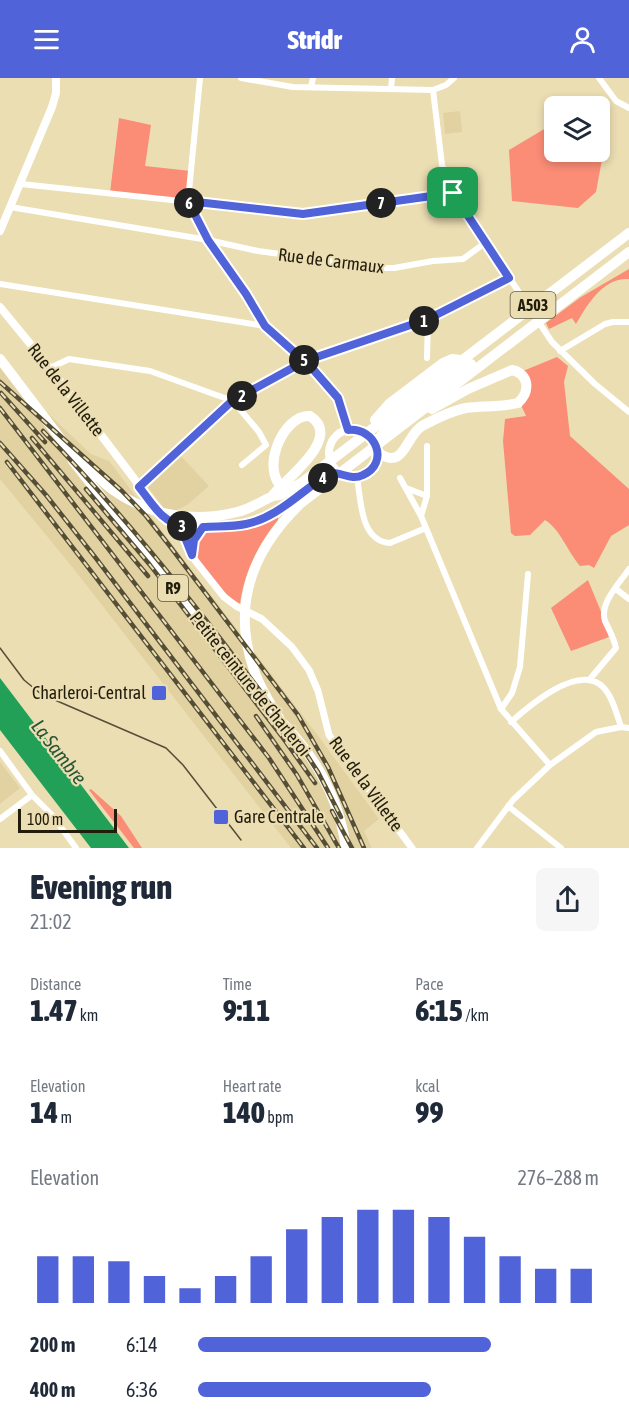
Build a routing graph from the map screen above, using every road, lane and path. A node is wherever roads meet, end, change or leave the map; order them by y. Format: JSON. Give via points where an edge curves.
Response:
{"nodes":[{"id":1,"x":56,"y":78,"type":"edge"},
{"id":2,"x":200,"y":78,"type":"edge"},
{"id":3,"x":241,"y":78,"type":"edge"},
{"id":4,"x":313,"y":78,"type":"edge"},
{"id":5,"x":392,"y":78,"type":"edge"},
{"id":6,"x":454,"y":78,"type":"edge"},
{"id":7,"x":599,"y":78,"type":"edge"},
{"id":8,"x":311,"y":87,"type":"junction"},
{"id":9,"x":391,"y":89,"type":"junction"},
{"id":10,"x":433,"y":90,"type":"junction"},
{"id":11,"x":629,"y":108,"type":"edge"},
{"id":12,"x":21,"y":184,"type":"junction"},
{"id":13,"x":453,"y":193,"type":"junction"},
{"id":14,"x":188,"y":201,"type":"junction"},
{"id":15,"x":10,"y":207,"type":"junction"},
{"id":16,"x":629,"y":226,"type":"edge"},
{"id":17,"x":0,"y":231,"type":"edge"},
{"id":18,"x":629,"y":232,"type":"edge"},
{"id":19,"x":208,"y":240,"type":"junction"},
{"id":20,"x":485,"y":243,"type":"junction"},
{"id":21,"x":629,"y":245,"type":"edge"},
{"id":22,"x":605,"y":250,"type":"junction"},
{"id":23,"x":629,"y":252,"type":"edge"},
{"id":24,"x":629,"y":259,"type":"edge"},
{"id":25,"x":601,"y":273,"type":"junction"},
{"id":26,"x":509,"y":278,"type":"junction"},
{"id":27,"x":0,"y":284,"type":"edge"},
{"id":28,"x":0,"y":307,"type":"edge"},
{"id":29,"x":428,"y":319,"type":"junction"},
{"id":30,"x":629,"y":322,"type":"edge"},
{"id":31,"x":265,"y":326,"type":"junction"},
{"id":32,"x":560,"y":351,"type":"junction"},
{"id":33,"x":427,"y":358,"type":"dead end"},
{"id":34,"x":0,"y":359,"type":"edge"},
{"id":35,"x":461,"y":360,"type":"junction"},
{"id":36,"x":305,"y":361,"type":"junction"},
{"id":37,"x":50,"y":368,"type":"junction"},
{"id":38,"x":450,"y":394,"type":"junction"},
{"id":39,"x":232,"y":401,"type":"junction"},
{"id":40,"x":629,"y":412,"type":"edge"},
{"id":41,"x":348,"y":430,"type":"junction"},
{"id":42,"x":365,"y":432,"type":"junction"},
{"id":43,"x":428,"y":446,"type":"dead end"},
{"id":44,"x":376,"y":448,"type":"junction"},
{"id":45,"x":69,"y":450,"type":"junction"},
{"id":46,"x":331,"y":463,"type":"junction"},
{"id":47,"x":242,"y":465,"type":"dead end"},
{"id":48,"x":339,"y":473,"type":"junction"},
{"id":49,"x":357,"y":477,"type":"junction"},
{"id":50,"x":400,"y":478,"type":"dead end"},
{"id":51,"x":139,"y":487,"type":"junction"},
{"id":52,"x":406,"y":488,"type":"junction"},
{"id":53,"x":273,"y":495,"type":"junction"},
{"id":54,"x":427,"y":496,"type":"junction"},
{"id":55,"x":299,"y":499,"type":"junction"},
{"id":56,"x":421,"y":516,"type":"junction"},
{"id":57,"x":232,"y":524,"type":"junction"},
{"id":58,"x":184,"y":526,"type":"junction"},
{"id":59,"x":203,"y":527,"type":"junction"},
{"id":60,"x":426,"y":528,"type":"junction"},
{"id":61,"x":192,"y":555,"type":"junction"},
{"id":62,"x":629,"y":569,"type":"edge"},
{"id":63,"x":528,"y":574,"type":"dead end"},
{"id":64,"x":616,"y":589,"type":"junction"},
{"id":65,"x":629,"y":599,"type":"edge"},
{"id":66,"x":591,"y":679,"type":"junction"},
{"id":67,"x":501,"y":709,"type":"junction"},
{"id":68,"x":511,"y":722,"type":"junction"},
{"id":69,"x":282,"y":723,"type":"junction"},
{"id":70,"x":621,"y":727,"type":"junction"},
{"id":71,"x":629,"y":728,"type":"edge"},
{"id":72,"x":0,"y":751,"type":"edge"},
{"id":73,"x":550,"y":765,"type":"junction"},
{"id":74,"x":32,"y":795,"type":"junction"},
{"id":75,"x":508,"y":806,"type":"junction"},
{"id":76,"x":0,"y":819,"type":"edge"},
{"id":77,"x":76,"y":848,"type":"edge"},
{"id":78,"x":346,"y":848,"type":"edge"},
{"id":79,"x":412,"y":848,"type":"edge"},
{"id":80,"x":477,"y":848,"type":"edge"},
{"id":81,"x":561,"y":848,"type":"edge"}],
"edges":[{"from":1,"to":12,"type":"main road","via":[[52,107]]},
{"from":2,"to":14,"type":"street"},
{"from":3,"to":8,"type":"street"},
{"from":4,"to":8,"type":"street"},
{"from":5,"to":9,"type":"street"},
{"from":6,"to":10,"type":"street"},
{"from":7,"to":11,"type":"street","via":[[616,101]]},
{"from":8,"to":9,"type":"street"},
{"from":9,"to":10,"type":"street"},
{"from":10,"to":13,"type":"street","via":[[442,165]]},
{"from":12,"to":14,"type":"street"},
{"from":12,"to":15,"type":"main road"},
{"from":13,"to":14,"type":"street","via":[[303,214]]},
{"from":13,"to":20,"type":"street"},
{"from":14,"to":19,"type":"street"},
{"from":15,"to":17,"type":"main road"},
{"from":15,"to":19,"type":"street","name":"Rue de Carmaux"},
{"from":16,"to":22,"type":"highway"},
{"from":18,"to":22,"type":"highway","number":"A503"},
{"from":19,"to":20,"type":"street","name":"Rue de Carmaux","via":[[306,259],[394,268],[463,259]]},
{"from":19,"to":31,"type":"street"},
{"from":20,"to":26,"type":"street"},
{"from":21,"to":44,"type":"highway","via":[[390,424]]},
{"from":22,"to":35,"type":"highway","number":"A503"},
{"from":23,"to":25,"type":"highway","number":"A503"},
{"from":24,"to":25,"type":"highway"},
{"from":25,"to":38,"type":"highway","number":"A503"},
{"from":26,"to":29,"type":"street"},
{"from":26,"to":32,"type":"street"},
{"from":27,"to":31,"type":"street"},
{"from":28,"to":37,"type":"main road","name":"Rue de la Villette"},
{"from":29,"to":33,"type":"street"},
{"from":29,"to":36,"type":"street"},
{"from":30,"to":32,"type":"street","via":[[605,324]]},
{"from":31,"to":36,"type":"street"},
{"from":32,"to":40,"type":"street"},
{"from":34,"to":45,"type":"highway","name":"Petite ceinture de Charleroi","number":"R9"},
{"from":35,"to":42,"type":"highway","via":[[447,361],[426,375],[384,409]]},
{"from":35,"to":53,"type":"highway","number":"A503","via":[[304,480],[281,495]]},
{"from":36,"to":39,"type":"street"},
{"from":36,"to":41,"type":"street","via":[[338,398]]},
{"from":37,"to":39,"type":"street","via":[[69,359],[150,371]]},
{"from":37,"to":51,"type":"main road","name":"Rue de la Villette"},
{"from":38,"to":44,"type":"highway","via":[[512,370],[523,375],[527,385],[518,403],[458,410],[420,427],[401,455],[390,457]]},
{"from":38,"to":55,"type":"highway"},
{"from":39,"to":47,"type":"street","via":[[266,445]]},
{"from":39,"to":51,"type":"street"},
{"from":41,"to":42,"type":"main road"},
{"from":41,"to":46,"type":"main road","via":[[331,442]]},
{"from":42,"to":44,"type":"main road"},
{"from":43,"to":54,"type":"street"},
{"from":44,"to":49,"type":"main road","via":[[376,459],[369,471]]},
{"from":45,"to":53,"type":"highway","via":[[112,490],[138,505],[167,514],[225,515]]},
{"from":45,"to":69,"type":"highway","name":"Petite ceinture de Charleroi","number":"R9","via":[[73,461]]},
{"from":46,"to":48,"type":"main road"},
{"from":46,"to":55,"type":"main road"},
{"from":48,"to":49,"type":"main road"},
{"from":48,"to":57,"type":"main road","via":[[327,475],[271,515],[243,525]]},
{"from":49,"to":60,"type":"street","via":[[367,526],[376,539],[390,543]]},
{"from":50,"to":52,"type":"street"},
{"from":51,"to":58,"type":"main road","name":"Rue de la Villette","via":[[165,518]]},
{"from":52,"to":54,"type":"street"},
{"from":52,"to":56,"type":"street"},
{"from":53,"to":55,"type":"highway","via":[[278,488],[293,476],[307,462],[319,437],[320,427],[310,417],[291,423],[274,455],[273,470],[279,484],[287,492]]},
{"from":54,"to":56,"type":"street"},
{"from":55,"to":57,"type":"main road"},
{"from":55,"to":69,"type":"highway","via":[[261,552],[250,580],[246,607],[246,640],[254,671]]},
{"from":56,"to":60,"type":"street"},
{"from":57,"to":59,"type":"main road"},
{"from":58,"to":59,"type":"main road"},
{"from":58,"to":61,"type":"street","name":"Rue de la Villette"},
{"from":59,"to":61,"type":"street","via":[[194,540]]},
{"from":60,"to":67,"type":"street"},
{"from":61,"to":79,"type":"street","name":"Rue de la Villette","via":[[230,602],[262,618],[292,646],[318,691],[329,735]]},
{"from":62,"to":64,"type":"street"},
{"from":63,"to":67,"type":"street","via":[[520,667],[512,693]]},
{"from":64,"to":65,"type":"street"},
{"from":64,"to":66,"type":"street","via":[[606,603],[604,619],[616,648]]},
{"from":66,"to":68,"type":"street","via":[[572,682],[548,693]]},
{"from":66,"to":70,"type":"street","via":[[604,688]]},
{"from":67,"to":68,"type":"street"},
{"from":68,"to":73,"type":"street"},
{"from":69,"to":78,"type":"highway","name":"Petite ceinture de Charleroi","number":"R9","via":[[330,790]]},
{"from":70,"to":71,"type":"street"},
{"from":70,"to":73,"type":"street","via":[[596,732]]},
{"from":72,"to":74,"type":"street"},
{"from":73,"to":75,"type":"street"},
{"from":74,"to":76,"type":"street"},
{"from":74,"to":77,"type":"street"},
{"from":75,"to":80,"type":"street"},
{"from":75,"to":81,"type":"street"}]}
